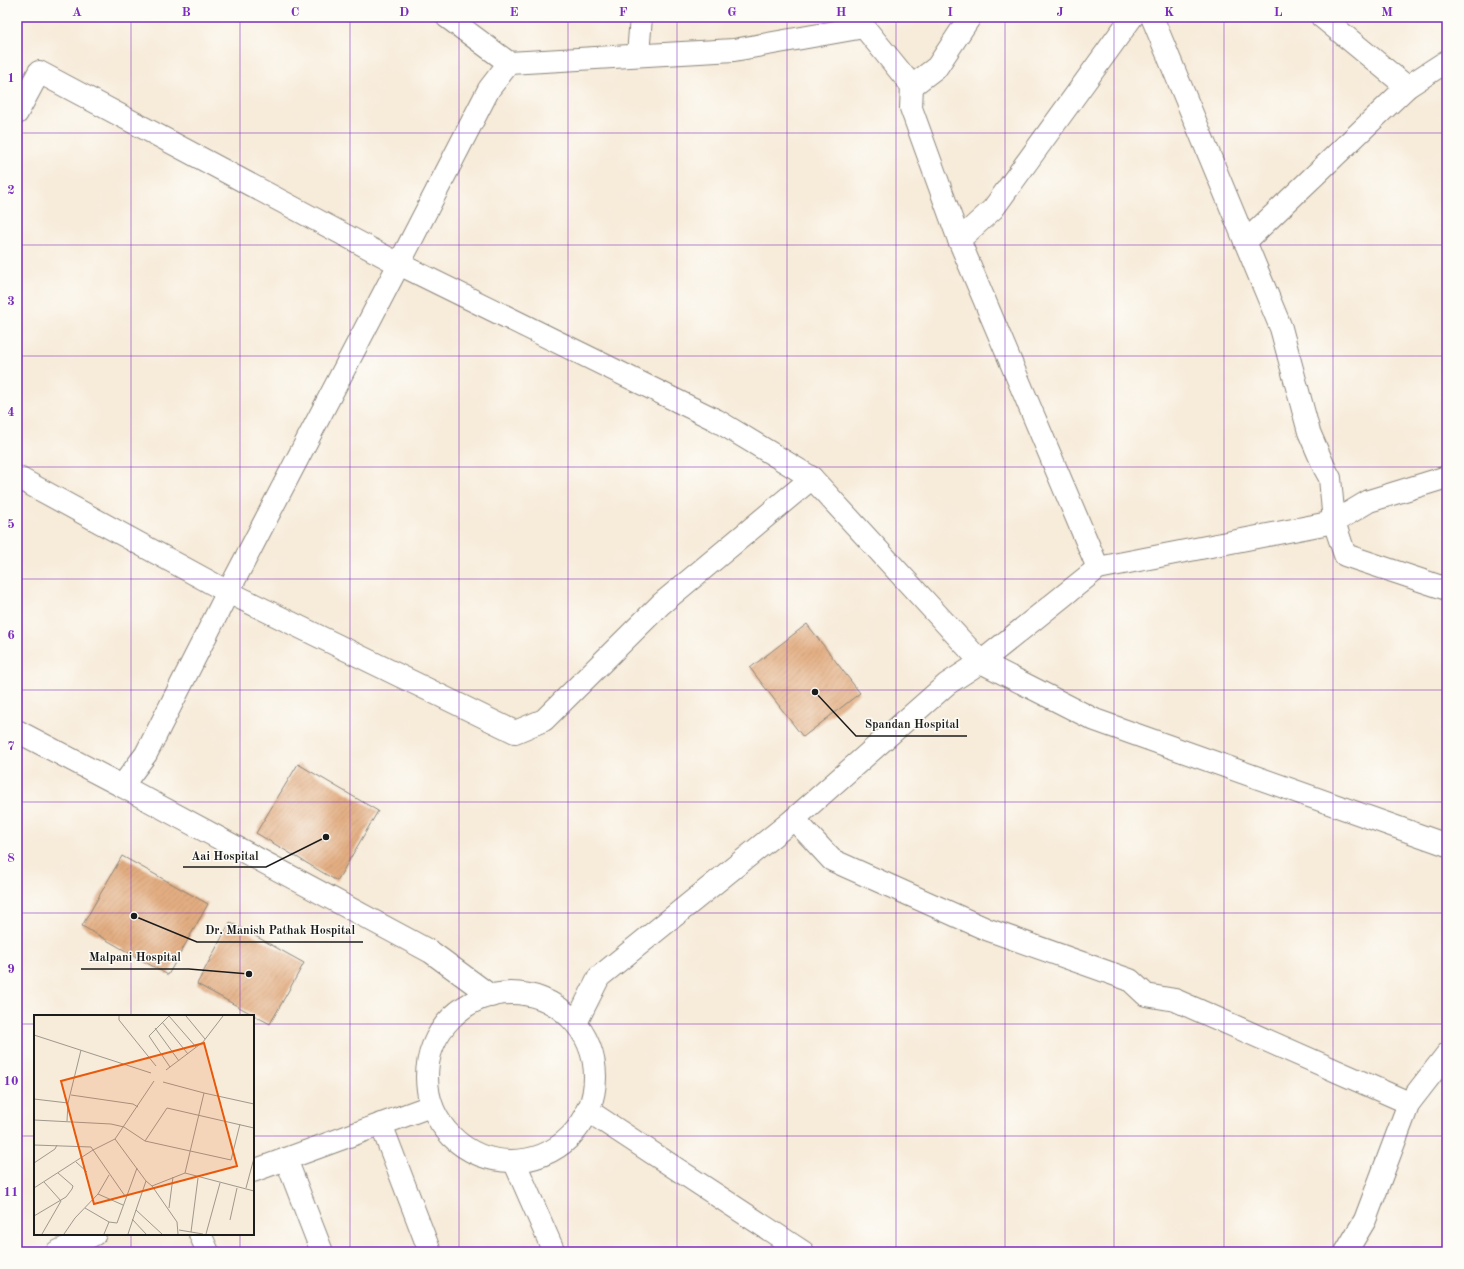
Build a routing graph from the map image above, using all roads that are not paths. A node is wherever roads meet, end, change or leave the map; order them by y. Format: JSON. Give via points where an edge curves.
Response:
{"nodes":[{"id":1,"x":447,"y":17,"type":"edge"},
{"id":2,"x":641,"y":17,"type":"edge"},
{"id":3,"x":970,"y":17,"type":"edge"},
{"id":4,"x":1132,"y":17,"type":"edge"},
{"id":5,"x":1152,"y":17,"type":"edge"},
{"id":6,"x":1322,"y":17,"type":"edge"},
{"id":7,"x":863,"y":22,"type":"edge"},
{"id":8,"x":638,"y":55,"type":"junction"},
{"id":9,"x":1447,"y":61,"type":"edge"},
{"id":10,"x":509,"y":63,"type":"junction"},
{"id":11,"x":912,"y":86,"type":"junction"},
{"id":12,"x":1406,"y":87,"type":"junction"},
{"id":13,"x":17,"y":113,"type":"edge"},
{"id":14,"x":959,"y":240,"type":"junction"},
{"id":15,"x":1245,"y":242,"type":"junction"},
{"id":16,"x":399,"y":264,"type":"junction"},
{"id":17,"x":17,"y":477,"type":"edge"},
{"id":18,"x":1447,"y":477,"type":"edge"},
{"id":19,"x":812,"y":478,"type":"junction"},
{"id":20,"x":1334,"y":522,"type":"junction"},
{"id":21,"x":1098,"y":568,"type":"junction"},
{"id":22,"x":1447,"y":589,"type":"edge"},
{"id":23,"x":228,"y":592,"type":"junction"},
{"id":24,"x":981,"y":662,"type":"junction"},
{"id":25,"x":17,"y":731,"type":"edge"},
{"id":26,"x":122,"y":786,"type":"junction"},
{"id":27,"x":794,"y":819,"type":"junction"},
{"id":28,"x":1447,"y":845,"type":"edge"},
{"id":29,"x":491,"y":996,"type":"junction"},
{"id":30,"x":576,"y":1023,"type":"junction"},
{"id":31,"x":1447,"y":1054,"type":"edge"},
{"id":32,"x":1409,"y":1103,"type":"junction"},
{"id":33,"x":431,"y":1106,"type":"junction"},
{"id":34,"x":587,"y":1110,"type":"junction"},
{"id":35,"x":382,"y":1124,"type":"junction"},
{"id":36,"x":286,"y":1159,"type":"junction"},
{"id":37,"x":514,"y":1161,"type":"junction"},
{"id":38,"x":254,"y":1171,"type":"edge"},
{"id":39,"x":200,"y":1235,"type":"edge"},
{"id":40,"x":88,"y":1242,"type":"edge"},
{"id":41,"x":57,"y":1252,"type":"edge"},
{"id":42,"x":208,"y":1252,"type":"edge"},
{"id":43,"x":322,"y":1252,"type":"edge"},
{"id":44,"x":430,"y":1252,"type":"edge"},
{"id":45,"x":554,"y":1252,"type":"edge"},
{"id":46,"x":803,"y":1252,"type":"edge"},
{"id":47,"x":1346,"y":1252,"type":"edge"}],
"edges":[{"from":1,"to":10,"type":"street"},
{"from":2,"to":8,"type":"street"},
{"from":3,"to":11,"type":"street","via":[[937,67]]},
{"from":4,"to":14,"type":"street","via":[[993,209]]},
{"from":5,"to":15,"type":"street"},
{"from":6,"to":12,"type":"street"},
{"from":7,"to":8,"type":"street","via":[[734,50]]},
{"from":7,"to":11,"type":"street"},
{"from":8,"to":10,"type":"street"},
{"from":9,"to":12,"type":"street"},
{"from":10,"to":16,"type":"street","via":[[489,89]]},
{"from":11,"to":14,"type":"street","via":[[911,108]]},
{"from":12,"to":15,"type":"street"},
{"from":13,"to":16,"type":"street","via":[[39,72]]},
{"from":14,"to":21,"type":"street"},
{"from":15,"to":20,"type":"street","via":[[1281,328],[1309,432],[1330,478]]},
{"from":16,"to":19,"type":"street","via":[[716,420]]},
{"from":16,"to":23,"type":"street"},
{"from":17,"to":23,"type":"street"},
{"from":18,"to":20,"type":"street","via":[[1369,501]]},
{"from":19,"to":23,"type":"street","via":[[661,604],[544,720],[515,732]]},
{"from":19,"to":24,"type":"street"},
{"from":20,"to":21,"type":"street"},
{"from":20,"to":22,"type":"street","via":[[1345,555]]},
{"from":21,"to":24,"type":"street"},
{"from":23,"to":26,"type":"street","via":[[146,754]]},
{"from":24,"to":27,"type":"street","via":[[948,684]]},
{"from":24,"to":28,"type":"street","via":[[1095,720]]},
{"from":25,"to":26,"type":"street"},
{"from":26,"to":29,"type":"street","via":[[431,952]]},
{"from":27,"to":30,"type":"street","via":[[600,977]]},
{"from":27,"to":32,"type":"street","via":[[832,860],[986,929],[1130,980],[1146,994],[1175,1000]]},
{"from":29,"to":30,"type":"street","via":[[510,993],[546,1000],[563,1010]]},
{"from":29,"to":33,"type":"street","via":[[473,1002],[457,1013],[444,1026],[435,1042],[429,1060],[427,1079]]},
{"from":30,"to":34,"type":"street","via":[[587,1038],[596,1075],[594,1094]]},
{"from":31,"to":32,"type":"street"},
{"from":32,"to":47,"type":"street","via":[[1365,1220]]},
{"from":33,"to":35,"type":"street"},
{"from":33,"to":37,"type":"street","via":[[447,1131],[461,1144],[495,1159]]},
{"from":34,"to":37,"type":"street","via":[[579,1128],[566,1141],[550,1152]]},
{"from":34,"to":46,"type":"street"},
{"from":35,"to":36,"type":"street"},
{"from":35,"to":44,"type":"street"},
{"from":36,"to":38,"type":"street"},
{"from":36,"to":43,"type":"street"},
{"from":37,"to":45,"type":"street"},
{"from":39,"to":42,"type":"street"},
{"from":40,"to":41,"type":"street"}]}
